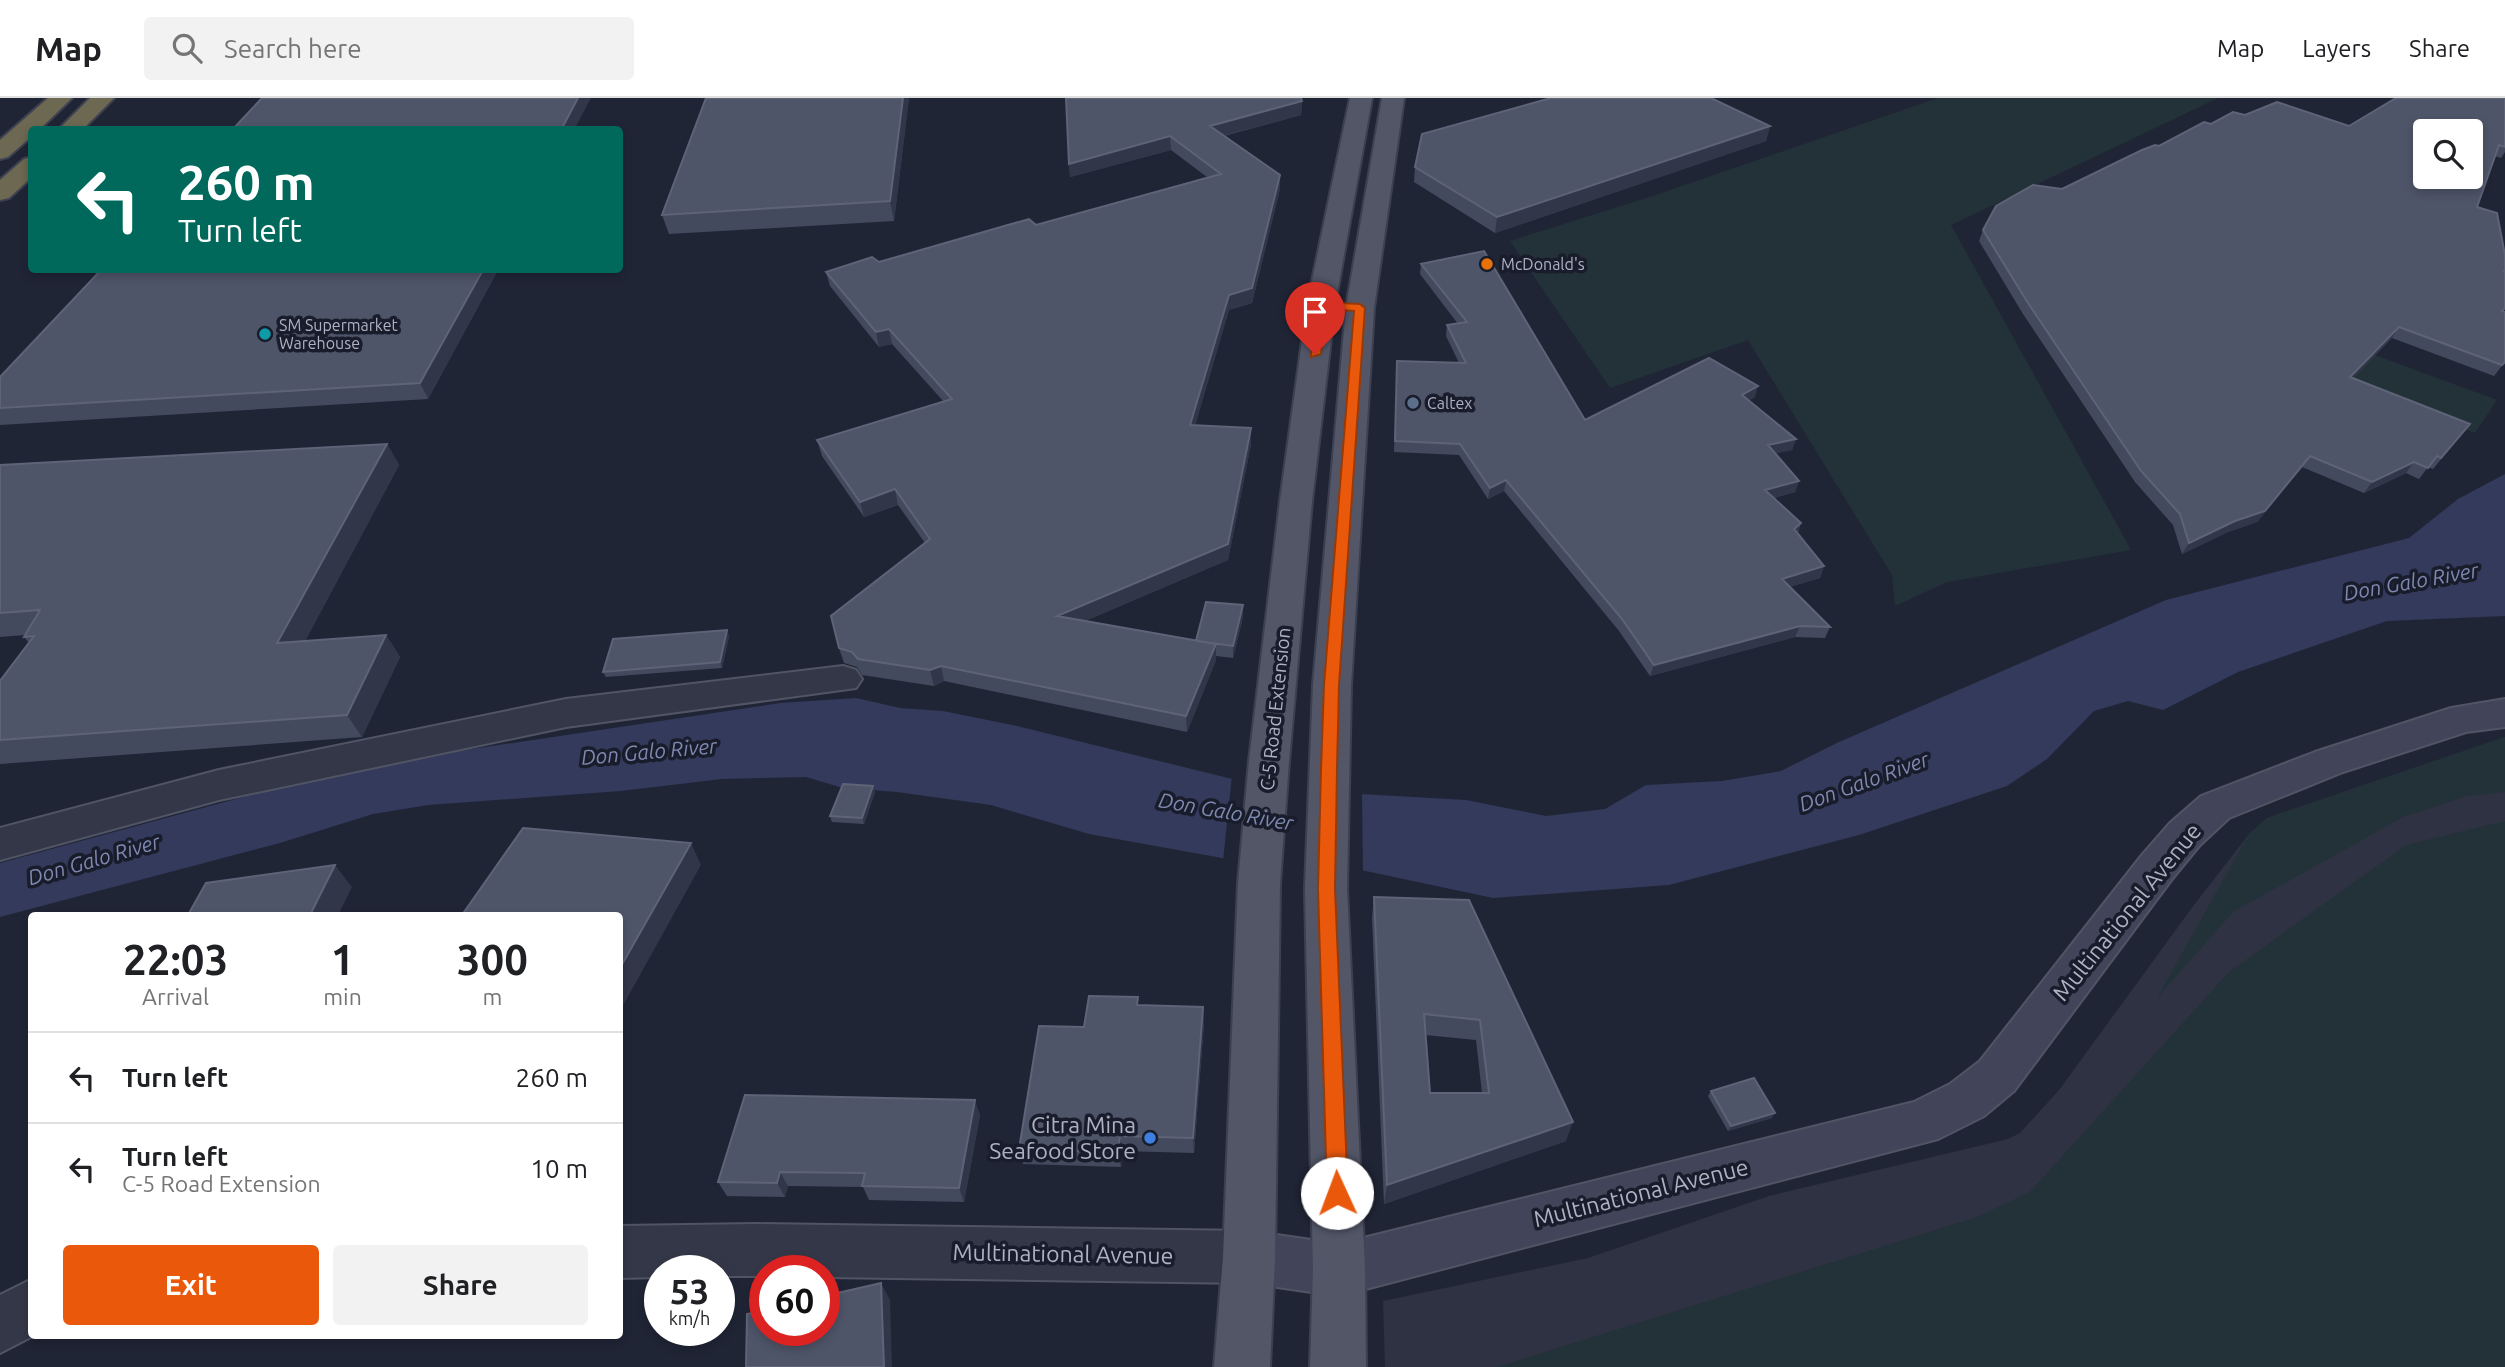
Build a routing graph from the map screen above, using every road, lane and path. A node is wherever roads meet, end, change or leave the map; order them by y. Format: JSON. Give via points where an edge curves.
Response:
{"nodes":[{"id":1,"x":61,"y":98,"type":"edge"},
{"id":2,"x":103,"y":98,"type":"edge"},
{"id":3,"x":1361,"y":98,"type":"edge"},
{"id":4,"x":1393,"y":98,"type":"edge"},
{"id":5,"x":29,"y":126,"type":"edge"},
{"id":6,"x":73,"y":126,"type":"edge"},
{"id":7,"x":28,"y":127,"type":"edge"},
{"id":8,"x":0,"y":152,"type":"edge"},
{"id":9,"x":28,"y":168,"type":"edge"},
{"id":10,"x":0,"y":193,"type":"edge"},
{"id":11,"x":1321,"y":305,"type":"junction"},
{"id":12,"x":1360,"y":308,"type":"junction"},
{"id":13,"x":843,"y":680,"type":"dead end"},
{"id":14,"x":2505,"y":713,"type":"edge"},
{"id":15,"x":0,"y":844,"type":"edge"},
{"id":16,"x":623,"y":1252,"type":"edge"},
{"id":17,"x":1249,"y":1256,"type":"junction"},
{"id":18,"x":1339,"y":1270,"type":"junction"},
{"id":19,"x":28,"y":1308,"type":"edge"},
{"id":20,"x":0,"y":1326,"type":"edge"},
{"id":21,"x":1242,"y":1367,"type":"edge"},
{"id":22,"x":1338,"y":1367,"type":"edge"}],
"edges":[{"from":1,"to":5,"type":"highway"},
{"from":2,"to":6,"type":"highway"},
{"from":3,"to":11,"type":"main road","name":"C-5 Road Extension"},
{"from":4,"to":12,"type":"main road"},
{"from":7,"to":8,"type":"highway"},
{"from":9,"to":10,"type":"highway"},
{"from":11,"to":12,"type":"main road"},
{"from":11,"to":17,"type":"main road","name":"C-5 Road Extension","via":[[1296,502],[1259,883]]},
{"from":12,"to":18,"type":"main road","via":[[1332,685],[1326,889]]},
{"from":13,"to":15,"type":"street","via":[[552,716],[219,785]]},
{"from":14,"to":18,"type":"street","name":"Multinational Avenue","via":[[2463,718],[2329,762],[2215,807],[2157,867],[1997,1076],[1967,1100],[1921,1123]]},
{"from":16,"to":17,"type":"street","name":"Multinational Avenue"},
{"from":17,"to":18,"type":"street","name":"Multinational Avenue"},
{"from":17,"to":21,"type":"main road","name":"C-5 Road Extension"},
{"from":18,"to":22,"type":"main road"},
{"from":19,"to":20,"type":"street"}]}
